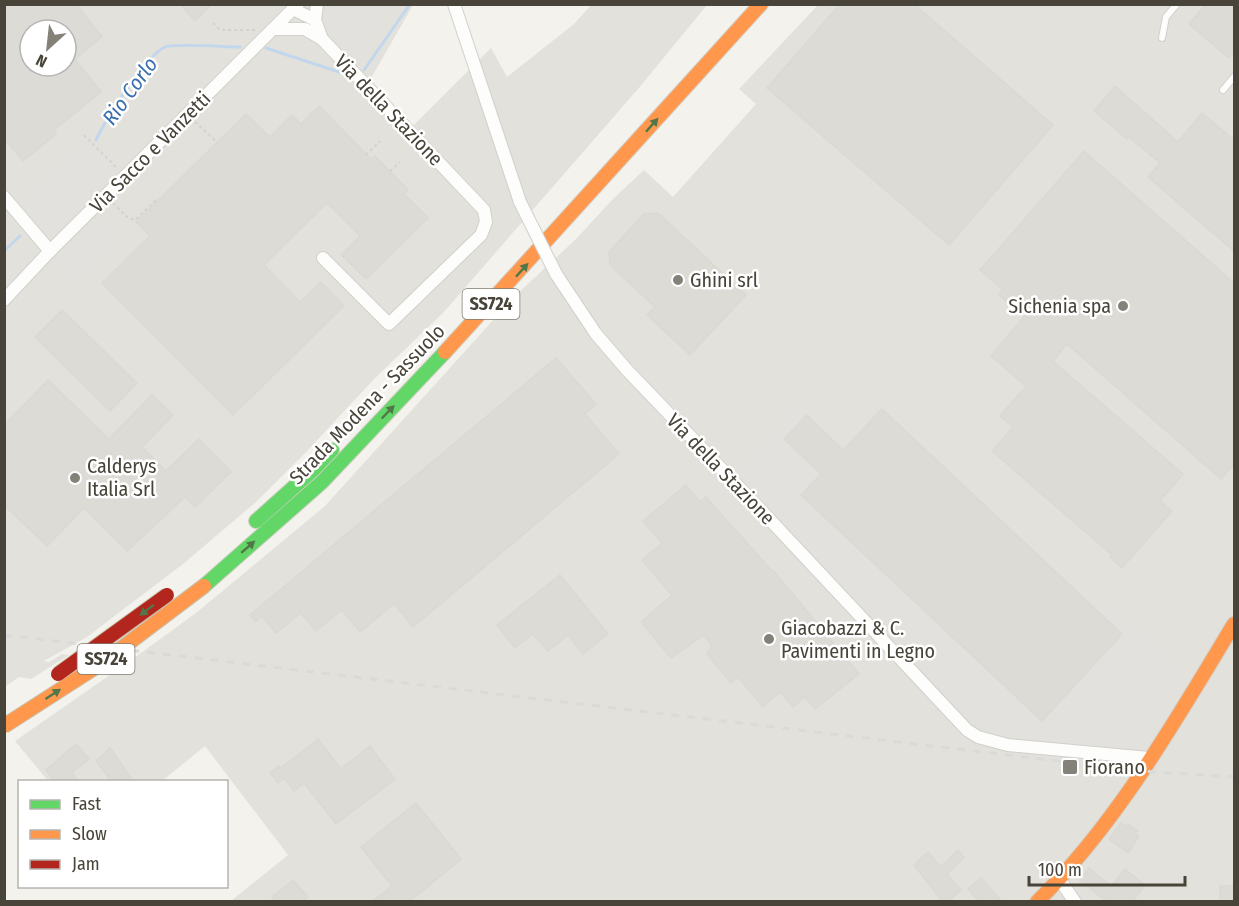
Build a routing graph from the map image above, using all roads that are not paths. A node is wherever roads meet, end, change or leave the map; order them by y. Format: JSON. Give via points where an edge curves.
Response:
{"nodes":[{"id":1,"x":317,"y":4,"type":"edge"},
{"id":2,"x":454,"y":4,"type":"edge"},
{"id":3,"x":743,"y":4,"type":"edge"},
{"id":4,"x":761,"y":4,"type":"edge"},
{"id":5,"x":1177,"y":4,"type":"edge"},
{"id":6,"x":295,"y":7,"type":"edge"},
{"id":7,"x":315,"y":20,"type":"junction"},
{"id":8,"x":274,"y":29,"type":"junction"},
{"id":9,"x":305,"y":29,"type":"junction"},
{"id":10,"x":1162,"y":38,"type":"dead end"},
{"id":11,"x":322,"y":39,"type":"junction"},
{"id":12,"x":1234,"y":77,"type":"edge"},
{"id":13,"x":1223,"y":90,"type":"dead end"},
{"id":14,"x":4,"y":197,"type":"edge"},
{"id":15,"x":50,"y":251,"type":"junction"},
{"id":16,"x":323,"y":258,"type":"dead end"},
{"id":17,"x":4,"y":300,"type":"edge"},
{"id":18,"x":445,"y":332,"type":"dead end"},
{"id":19,"x":338,"y":444,"type":"dead end"},
{"id":20,"x":245,"y":530,"type":"dead end"},
{"id":21,"x":175,"y":589,"type":"dead end"},
{"id":22,"x":1234,"y":624,"type":"edge"},
{"id":23,"x":43,"y":684,"type":"dead end"},
{"id":24,"x":24,"y":697,"type":"dead end"},
{"id":25,"x":4,"y":710,"type":"edge"},
{"id":26,"x":4,"y":726,"type":"edge"},
{"id":27,"x":1149,"y":758,"type":"junction"},
{"id":28,"x":1060,"y":880,"type":"junction"},
{"id":29,"x":1037,"y":902,"type":"edge"},
{"id":30,"x":1075,"y":902,"type":"edge"}],
"edges":[{"from":1,"to":7,"type":"street","name":"Via della Stazione"},
{"from":2,"to":27,"type":"street","name":"Via della Stazione","bridge":true,"via":[[520,202],[556,274],[596,334],[627,370],[967,730],[1008,745]]},
{"from":3,"to":18,"type":"main road","name":"Strada Modena - Sassuolo","number":"SS724"},
{"from":26,"to":4,"type":"main road","name":"Strada Modena - Sassuolo","number":"SS724","one_way":true,"bridge":true,"via":[[102,663],[204,586],[330,474],[488,307]]},
{"from":5,"to":10,"type":"lane","via":[[1166,17]]},
{"from":6,"to":7,"type":"street"},
{"from":6,"to":8,"type":"street","name":"Via Sacco e Vanzetti"},
{"from":6,"to":9,"type":"street","name":"Via della Stazione"},
{"from":7,"to":11,"type":"street","name":"Via della Stazione"},
{"from":8,"to":9,"type":"street"},
{"from":8,"to":15,"type":"street","name":"Via Sacco e Vanzetti"},
{"from":9,"to":11,"type":"street","name":"Via della Stazione"},
{"from":11,"to":16,"type":"street","name":"Via della Stazione","via":[[484,210],[486,222],[481,235],[389,324]]},
{"from":12,"to":13,"type":"lane"},
{"from":14,"to":15,"type":"street"},
{"from":15,"to":17,"type":"street","name":"Via Sacco e Vanzetti"},
{"from":19,"to":20,"type":"main road","name":"Strada Modena - Sassuolo"},
{"from":21,"to":23,"type":"main road","number":"SS724","one_way":true,"bridge":true},
{"from":22,"to":27,"type":"main road"},
{"from":24,"to":25,"type":"main road"},
{"from":27,"to":28,"type":"main road"},
{"from":28,"to":29,"type":"main road"},
{"from":28,"to":30,"type":"street"}]}
